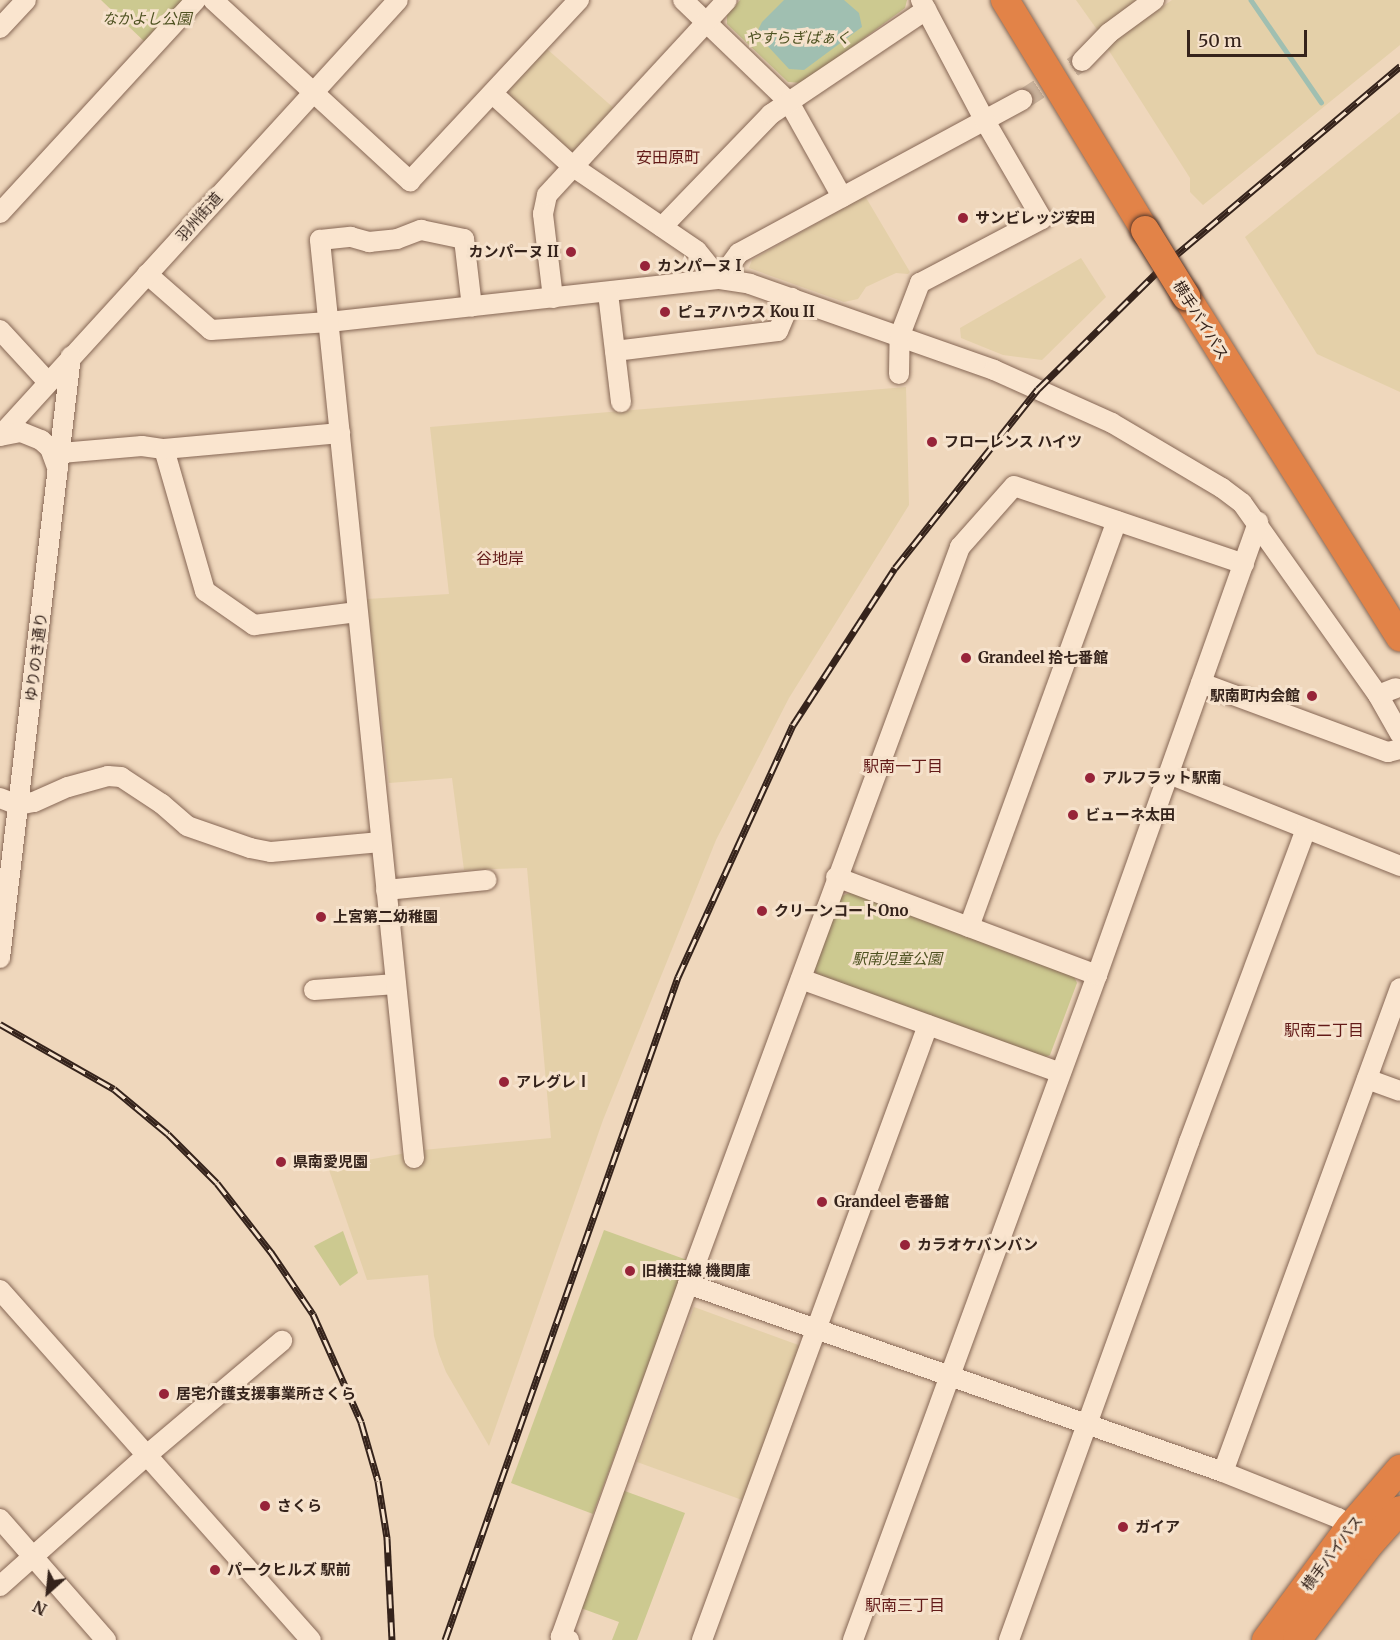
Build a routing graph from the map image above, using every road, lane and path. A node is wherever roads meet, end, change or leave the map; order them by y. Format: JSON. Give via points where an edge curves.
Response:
{"nodes":[{"id":1,"x":26,"y":0,"type":"edge"},
{"id":2,"x":196,"y":0,"type":"edge"},
{"id":3,"x":213,"y":0,"type":"edge"},
{"id":4,"x":398,"y":0,"type":"edge"},
{"id":5,"x":579,"y":0,"type":"edge"},
{"id":6,"x":683,"y":0,"type":"edge"},
{"id":7,"x":728,"y":0,"type":"edge"},
{"id":8,"x":1005,"y":0,"type":"edge"},
{"id":9,"x":1154,"y":0,"type":"edge"},
{"id":10,"x":923,"y":5,"type":"edge"},
{"id":11,"x":707,"y":22,"type":"junction"},
{"id":12,"x":0,"y":28,"type":"edge"},
{"id":13,"x":1082,"y":61,"type":"tunnel mouth"},
{"id":14,"x":314,"y":92,"type":"junction"},
{"id":15,"x":493,"y":94,"type":"junction"},
{"id":16,"x":1022,"y":100,"type":"tunnel mouth"},
{"id":17,"x":789,"y":102,"type":"junction"},
{"id":18,"x":985,"y":121,"type":"junction"},
{"id":19,"x":572,"y":166,"type":"junction"},
{"id":20,"x":842,"y":197,"type":"junction"},
{"id":21,"x":0,"y":213,"type":"edge"},
{"id":22,"x":662,"y":227,"type":"junction"},
{"id":23,"x":147,"y":274,"type":"junction"},
{"id":24,"x":720,"y":279,"type":"junction"},
{"id":25,"x":608,"y":293,"type":"junction"},
{"id":26,"x":553,"y":298,"type":"junction"},
{"id":27,"x":792,"y":298,"type":"junction"},
{"id":28,"x":472,"y":307,"type":"junction"},
{"id":29,"x":329,"y":322,"type":"junction"},
{"id":30,"x":0,"y":330,"type":"edge"},
{"id":31,"x":900,"y":335,"type":"junction"},
{"id":32,"x":615,"y":351,"type":"junction"},
{"id":33,"x":71,"y":356,"type":"junction"},
{"id":34,"x":899,"y":374,"type":"dead end"},
{"id":35,"x":48,"y":382,"type":"junction"},
{"id":36,"x":621,"y":402,"type":"dead end"},
{"id":37,"x":340,"y":433,"type":"junction"},
{"id":38,"x":0,"y":436,"type":"edge"},
{"id":39,"x":164,"y":449,"type":"junction"},
{"id":40,"x":59,"y":463,"type":"junction"},
{"id":41,"x":1117,"y":521,"type":"junction"},
{"id":42,"x":1258,"y":522,"type":"junction"},
{"id":43,"x":1244,"y":564,"type":"junction"},
{"id":44,"x":357,"y":612,"type":"junction"},
{"id":45,"x":1400,"y":637,"type":"edge"},
{"id":46,"x":1201,"y":683,"type":"junction"},
{"id":47,"x":1400,"y":734,"type":"edge"},
{"id":48,"x":1400,"y":749,"type":"edge"},
{"id":49,"x":1169,"y":774,"type":"junction"},
{"id":50,"x":9,"y":802,"type":"edge"},
{"id":51,"x":1306,"y":829,"type":"junction"},
{"id":52,"x":381,"y":842,"type":"junction"},
{"id":53,"x":1400,"y":866,"type":"edge"},
{"id":54,"x":836,"y":877,"type":"junction"},
{"id":55,"x":487,"y":880,"type":"dead end"},
{"id":56,"x":386,"y":890,"type":"junction"},
{"id":57,"x":969,"y":927,"type":"junction"},
{"id":58,"x":0,"y":958,"type":"edge"},
{"id":59,"x":1096,"y":975,"type":"junction"},
{"id":60,"x":801,"y":979,"type":"junction"},
{"id":61,"x":396,"y":984,"type":"junction"},
{"id":62,"x":1400,"y":988,"type":"edge"},
{"id":63,"x":314,"y":990,"type":"dead end"},
{"id":64,"x":928,"y":1025,"type":"junction"},
{"id":65,"x":1060,"y":1073,"type":"junction"},
{"id":66,"x":1367,"y":1079,"type":"junction"},
{"id":67,"x":1400,"y":1091,"type":"edge"},
{"id":68,"x":414,"y":1158,"type":"dead end"},
{"id":69,"x":688,"y":1284,"type":"junction"},
{"id":70,"x":0,"y":1290,"type":"edge"},
{"id":71,"x":816,"y":1329,"type":"junction"},
{"id":72,"x":282,"y":1341,"type":"dead end"},
{"id":73,"x":950,"y":1376,"type":"junction"},
{"id":74,"x":1086,"y":1424,"type":"junction"},
{"id":75,"x":147,"y":1455,"type":"junction"},
{"id":76,"x":1400,"y":1469,"type":"edge"},
{"id":77,"x":1223,"y":1472,"type":"junction"},
{"id":78,"x":1400,"y":1510,"type":"edge"},
{"id":79,"x":0,"y":1519,"type":"edge"},
{"id":80,"x":1350,"y":1527,"type":"junction"},
{"id":81,"x":34,"y":1557,"type":"junction"},
{"id":82,"x":0,"y":1586,"type":"edge"},
{"id":83,"x":106,"y":1640,"type":"edge"},
{"id":84,"x":311,"y":1640,"type":"edge"},
{"id":85,"x":569,"y":1640,"type":"edge"},
{"id":86,"x":702,"y":1640,"type":"edge"},
{"id":87,"x":853,"y":1640,"type":"edge"},
{"id":88,"x":1009,"y":1640,"type":"edge"},
{"id":89,"x":1266,"y":1640,"type":"edge"},
{"id":90,"x":1297,"y":1640,"type":"edge"}],
"edges":[{"from":1,"to":12,"type":"street"},
{"from":2,"to":21,"type":"street"},
{"from":3,"to":14,"type":"street"},
{"from":4,"to":14,"type":"street","name":"羽州街道"},
{"from":5,"to":15,"type":"street"},
{"from":6,"to":11,"type":"street"},
{"from":7,"to":11,"type":"street"},
{"from":8,"to":45,"type":"highway","name":"横手バイパス","bridge":true},
{"from":9,"to":13,"type":"street","via":[[1109,33]]},
{"from":10,"to":17,"type":"street"},
{"from":10,"to":18,"type":"street"},
{"from":11,"to":17,"type":"street"},
{"from":11,"to":19,"type":"street"},
{"from":14,"to":15,"type":"street","via":[[410,182]]},
{"from":14,"to":23,"type":"street","name":"羽州街道"},
{"from":15,"to":19,"type":"street"},
{"from":16,"to":18,"type":"street"},
{"from":17,"to":20,"type":"street"},
{"from":17,"to":22,"type":"street","via":[[771,114]]},
{"from":18,"to":20,"type":"street"},
{"from":18,"to":31,"type":"street","via":[[1042,219],[920,283]]},
{"from":19,"to":22,"type":"street"},
{"from":19,"to":26,"type":"street","via":[[547,195],[543,214]]},
{"from":20,"to":24,"type":"street","via":[[739,253]]},
{"from":22,"to":24,"type":"street","via":[[697,251]]},
{"from":23,"to":29,"type":"street","via":[[211,330]]},
{"from":23,"to":33,"type":"street","name":"羽州街道"},
{"from":24,"to":25,"type":"street"},
{"from":24,"to":27,"type":"street"},
{"from":25,"to":26,"type":"street"},
{"from":25,"to":32,"type":"street"},
{"from":26,"to":28,"type":"street"},
{"from":27,"to":31,"type":"street"},
{"from":27,"to":32,"type":"street","via":[[778,331]]},
{"from":28,"to":29,"type":"street"},
{"from":28,"to":29,"type":"street","via":[[465,239],[421,230],[397,239],[369,242],[351,237],[320,240]]},
{"from":29,"to":37,"type":"street"},
{"from":30,"to":35,"type":"street"},
{"from":31,"to":34,"type":"street"},
{"from":31,"to":42,"type":"street","via":[[1014,378],[1112,423],[1222,488]]},
{"from":32,"to":36,"type":"street"},
{"from":33,"to":35,"type":"street","name":"羽州街道"},
{"from":33,"to":40,"type":"street","name":"ゆりのき通り"},
{"from":35,"to":38,"type":"street","name":"羽州街道"},
{"from":37,"to":39,"type":"street"},
{"from":37,"to":44,"type":"street"},
{"from":38,"to":40,"type":"street","via":[[21,432],[41,440]]},
{"from":39,"to":40,"type":"street","via":[[141,446]]},
{"from":39,"to":44,"type":"street","via":[[205,591],[254,625]]},
{"from":40,"to":50,"type":"street","name":"ゆりのき通り"},
{"from":41,"to":43,"type":"street"},
{"from":41,"to":54,"type":"street","via":[[1014,486],[960,547]]},
{"from":41,"to":57,"type":"street"},
{"from":42,"to":43,"type":"street"},
{"from":42,"to":47,"type":"street","via":[[1387,692]]},
{"from":43,"to":46,"type":"street"},
{"from":44,"to":52,"type":"street"},
{"from":46,"to":48,"type":"street","via":[[1388,752]]},
{"from":46,"to":49,"type":"street"},
{"from":49,"to":51,"type":"street"},
{"from":49,"to":59,"type":"street"},
{"from":50,"to":52,"type":"street","via":[[34,802],[68,787],[108,776],[121,777],[154,797],[187,826],[250,848],[271,852]]},
{"from":50,"to":58,"type":"street","name":"ゆりのき通り"},
{"from":51,"to":53,"type":"street"},
{"from":51,"to":74,"type":"street"},
{"from":52,"to":56,"type":"street"},
{"from":54,"to":57,"type":"street"},
{"from":54,"to":60,"type":"street"},
{"from":55,"to":56,"type":"street"},
{"from":56,"to":61,"type":"street"},
{"from":57,"to":59,"type":"street"},
{"from":59,"to":65,"type":"street"},
{"from":60,"to":64,"type":"street"},
{"from":60,"to":69,"type":"street"},
{"from":61,"to":63,"type":"street"},
{"from":61,"to":68,"type":"street"},
{"from":62,"to":66,"type":"street"},
{"from":64,"to":65,"type":"street"},
{"from":64,"to":71,"type":"street"},
{"from":65,"to":73,"type":"street"},
{"from":66,"to":67,"type":"street"},
{"from":66,"to":77,"type":"street"},
{"from":69,"to":71,"type":"street"},
{"from":69,"to":85,"type":"street","via":[[561,1637]]},
{"from":70,"to":75,"type":"street"},
{"from":71,"to":73,"type":"street"},
{"from":71,"to":86,"type":"street"},
{"from":72,"to":75,"type":"street"},
{"from":73,"to":74,"type":"street"},
{"from":73,"to":87,"type":"street"},
{"from":74,"to":77,"type":"street"},
{"from":74,"to":88,"type":"street"},
{"from":75,"to":81,"type":"street"},
{"from":75,"to":84,"type":"street"},
{"from":76,"to":80,"type":"highway","name":"横手バイパス"},
{"from":77,"to":80,"type":"street","via":[[1338,1518]]},
{"from":78,"to":90,"type":"highway","name":"横手バイパス"},
{"from":79,"to":81,"type":"street"},
{"from":80,"to":89,"type":"highway","name":"横手バイパス"},
{"from":81,"to":82,"type":"street"},
{"from":81,"to":83,"type":"street"}]}
